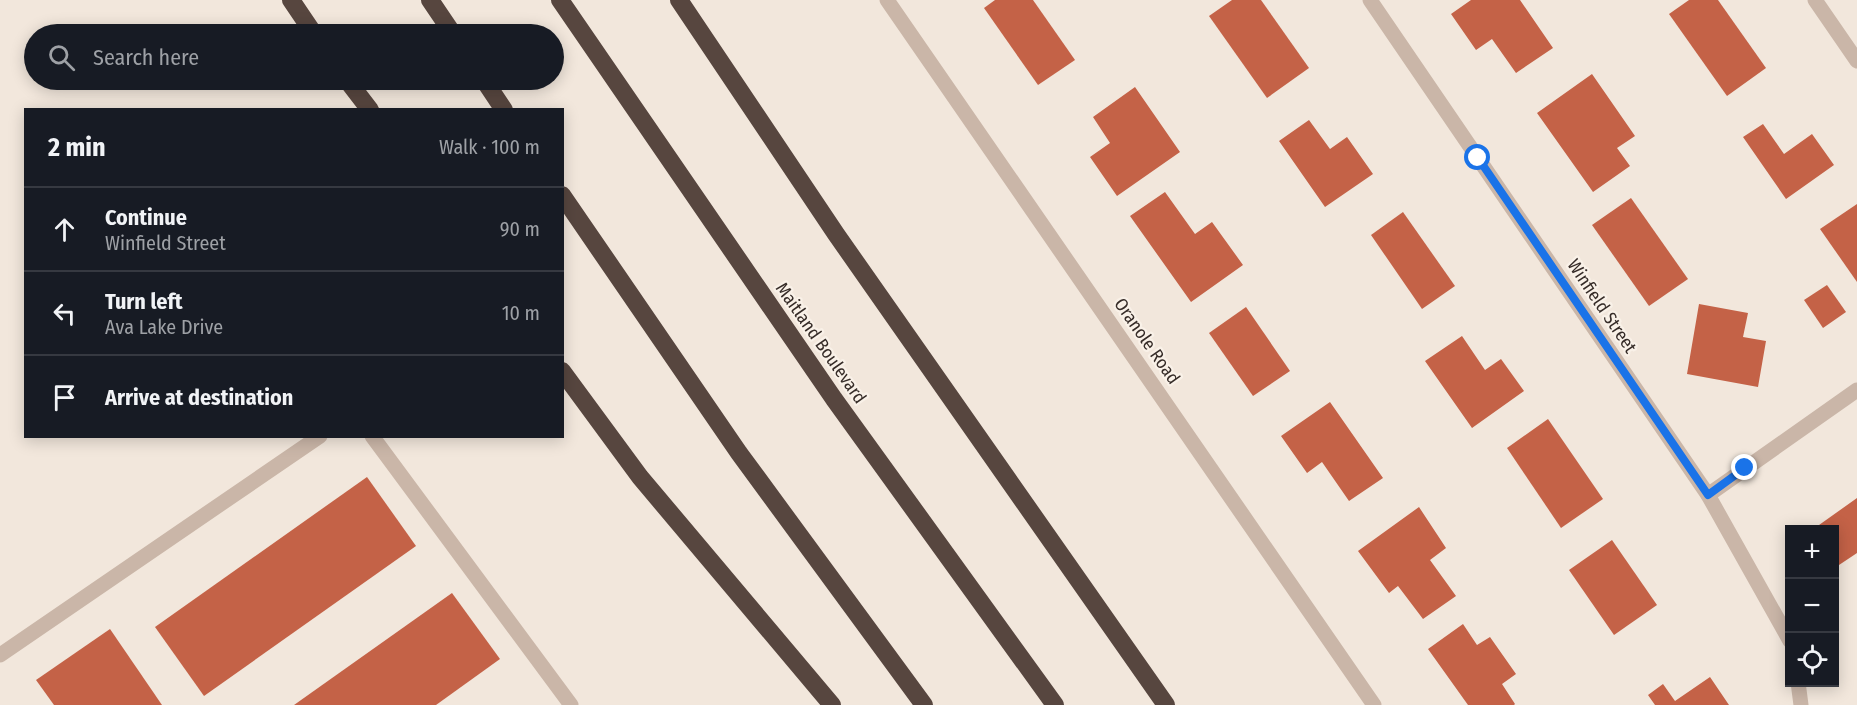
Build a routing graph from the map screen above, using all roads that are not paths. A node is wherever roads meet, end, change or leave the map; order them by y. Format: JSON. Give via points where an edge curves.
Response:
{"nodes":[{"id":1,"x":291,"y":0,"type":"edge"},
{"id":2,"x":430,"y":0,"type":"edge"},
{"id":3,"x":560,"y":0,"type":"edge"},
{"id":4,"x":680,"y":0,"type":"edge"},
{"id":5,"x":887,"y":0,"type":"edge"},
{"id":6,"x":1370,"y":0,"type":"edge"},
{"id":7,"x":1815,"y":0,"type":"edge"},
{"id":8,"x":307,"y":24,"type":"edge"},
{"id":9,"x":446,"y":24,"type":"edge"},
{"id":10,"x":1857,"y":61,"type":"edge"},
{"id":11,"x":354,"y":90,"type":"edge"},
{"id":12,"x":491,"y":90,"type":"edge"},
{"id":13,"x":368,"y":108,"type":"edge"},
{"id":14,"x":503,"y":108,"type":"edge"},
{"id":15,"x":564,"y":198,"type":"edge"},
{"id":16,"x":564,"y":374,"type":"edge"},
{"id":17,"x":1857,"y":390,"type":"edge"},
{"id":18,"x":317,"y":438,"type":"edge"},
{"id":19,"x":373,"y":438,"type":"edge"},
{"id":20,"x":1708,"y":495,"type":"junction"},
{"id":21,"x":1786,"y":633,"type":"edge"},
{"id":22,"x":0,"y":655,"type":"edge"},
{"id":23,"x":1799,"y":687,"type":"edge"},
{"id":24,"x":571,"y":705,"type":"edge"},
{"id":25,"x":832,"y":705,"type":"edge"},
{"id":26,"x":924,"y":705,"type":"edge"},
{"id":27,"x":1055,"y":705,"type":"edge"},
{"id":28,"x":1166,"y":705,"type":"edge"},
{"id":29,"x":1374,"y":705,"type":"edge"},
{"id":30,"x":1801,"y":705,"type":"edge"}],
"edges":[{"from":1,"to":8,"type":"highway"},
{"from":2,"to":9,"type":"highway"},
{"from":3,"to":27,"type":"highway","name":"Maitland Boulevard","via":[[834,399]]},
{"from":4,"to":28,"type":"highway","via":[[836,234]]},
{"from":5,"to":29,"type":"street","name":"Oranole Road"},
{"from":6,"to":20,"type":"street","name":"Winfield Street"},
{"from":7,"to":10,"type":"street"},
{"from":11,"to":13,"type":"highway"},
{"from":12,"to":14,"type":"highway"},
{"from":15,"to":26,"type":"highway","via":[[739,453]]},
{"from":16,"to":25,"type":"highway","via":[[640,477]]},
{"from":17,"to":20,"type":"street"},
{"from":18,"to":22,"type":"street"},
{"from":19,"to":24,"type":"street"},
{"from":20,"to":21,"type":"street","name":"Winfield Street"},
{"from":23,"to":30,"type":"street"}]}
